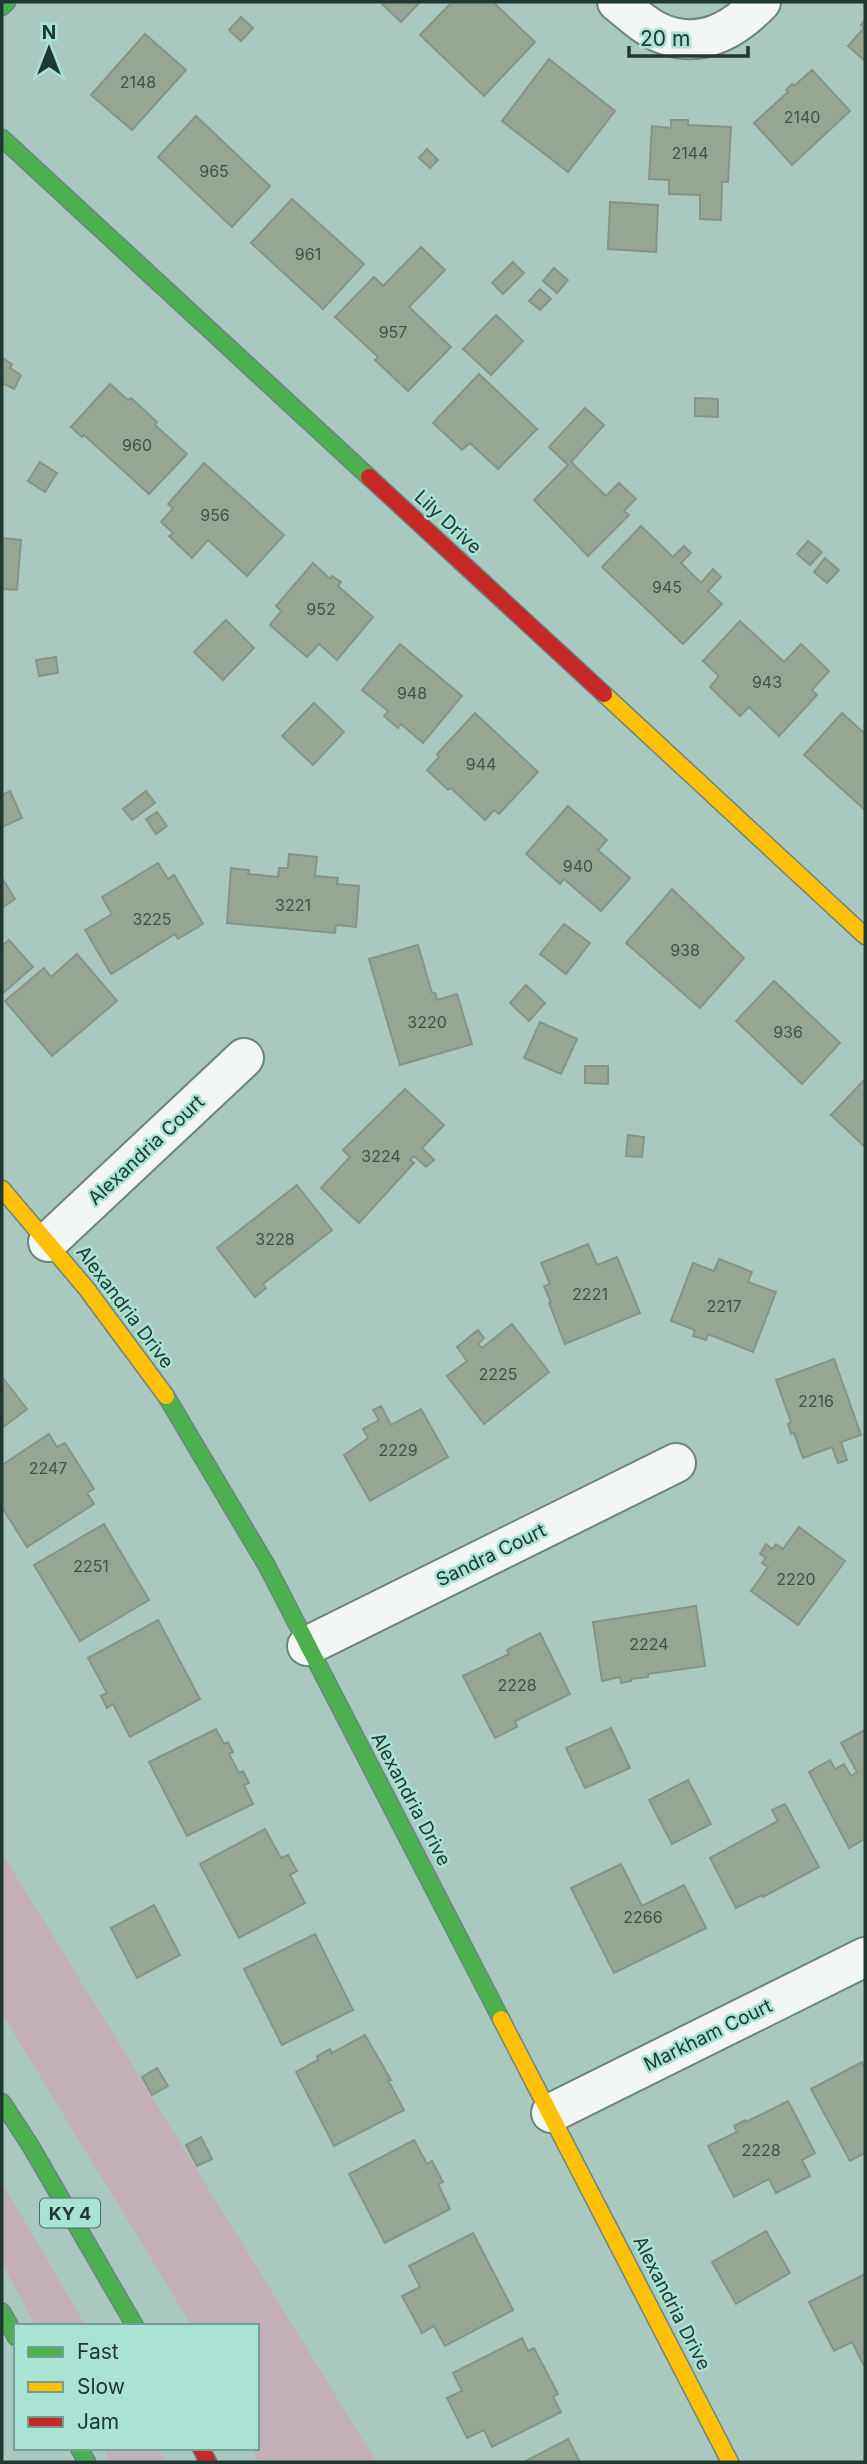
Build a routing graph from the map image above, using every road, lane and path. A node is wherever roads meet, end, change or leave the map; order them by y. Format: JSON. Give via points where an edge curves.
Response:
{"nodes":[{"id":1,"x":7,"y":2,"type":"edge"},
{"id":2,"x":617,"y":2,"type":"edge"},
{"id":3,"x":761,"y":2,"type":"edge"},
{"id":4,"x":2,"y":7,"type":"edge"},
{"id":5,"x":2,"y":138,"type":"edge"},
{"id":6,"x":865,"y":936,"type":"edge"},
{"id":7,"x":244,"y":1058,"type":"dead end"},
{"id":8,"x":2,"y":1189,"type":"edge"},
{"id":9,"x":48,"y":1242,"type":"junction"},
{"id":10,"x":676,"y":1463,"type":"dead end"},
{"id":11,"x":307,"y":1646,"type":"junction"},
{"id":12,"x":865,"y":1957,"type":"edge"},
{"id":13,"x":2,"y":2102,"type":"edge"},
{"id":14,"x":551,"y":2112,"type":"junction"},
{"id":15,"x":2,"y":2312,"type":"edge"},
{"id":16,"x":134,"y":2324,"type":"edge"},
{"id":17,"x":14,"y":2333,"type":"edge"},
{"id":18,"x":730,"y":2462,"type":"edge"}],
"edges":[{"from":1,"to":4,"type":"main road"},
{"from":2,"to":3,"type":"street","via":[[661,34],[711,38],[741,21]]},
{"from":5,"to":6,"type":"main road","name":"Lily Drive"},
{"from":7,"to":9,"type":"street","name":"Alexandria Court"},
{"from":8,"to":9,"type":"main road","name":"Alexandria Drive"},
{"from":9,"to":11,"type":"main road","name":"Alexandria Drive","via":[[163,1392],[211,1466]]},
{"from":10,"to":11,"type":"street","name":"Sandra Court"},
{"from":11,"to":14,"type":"main road","name":"Alexandria Drive"},
{"from":12,"to":14,"type":"street","name":"Markham Court"},
{"from":13,"to":16,"type":"main road","number":"KY 4"},
{"from":14,"to":18,"type":"main road","name":"Alexandria Drive"},
{"from":15,"to":17,"type":"main road"}]}
